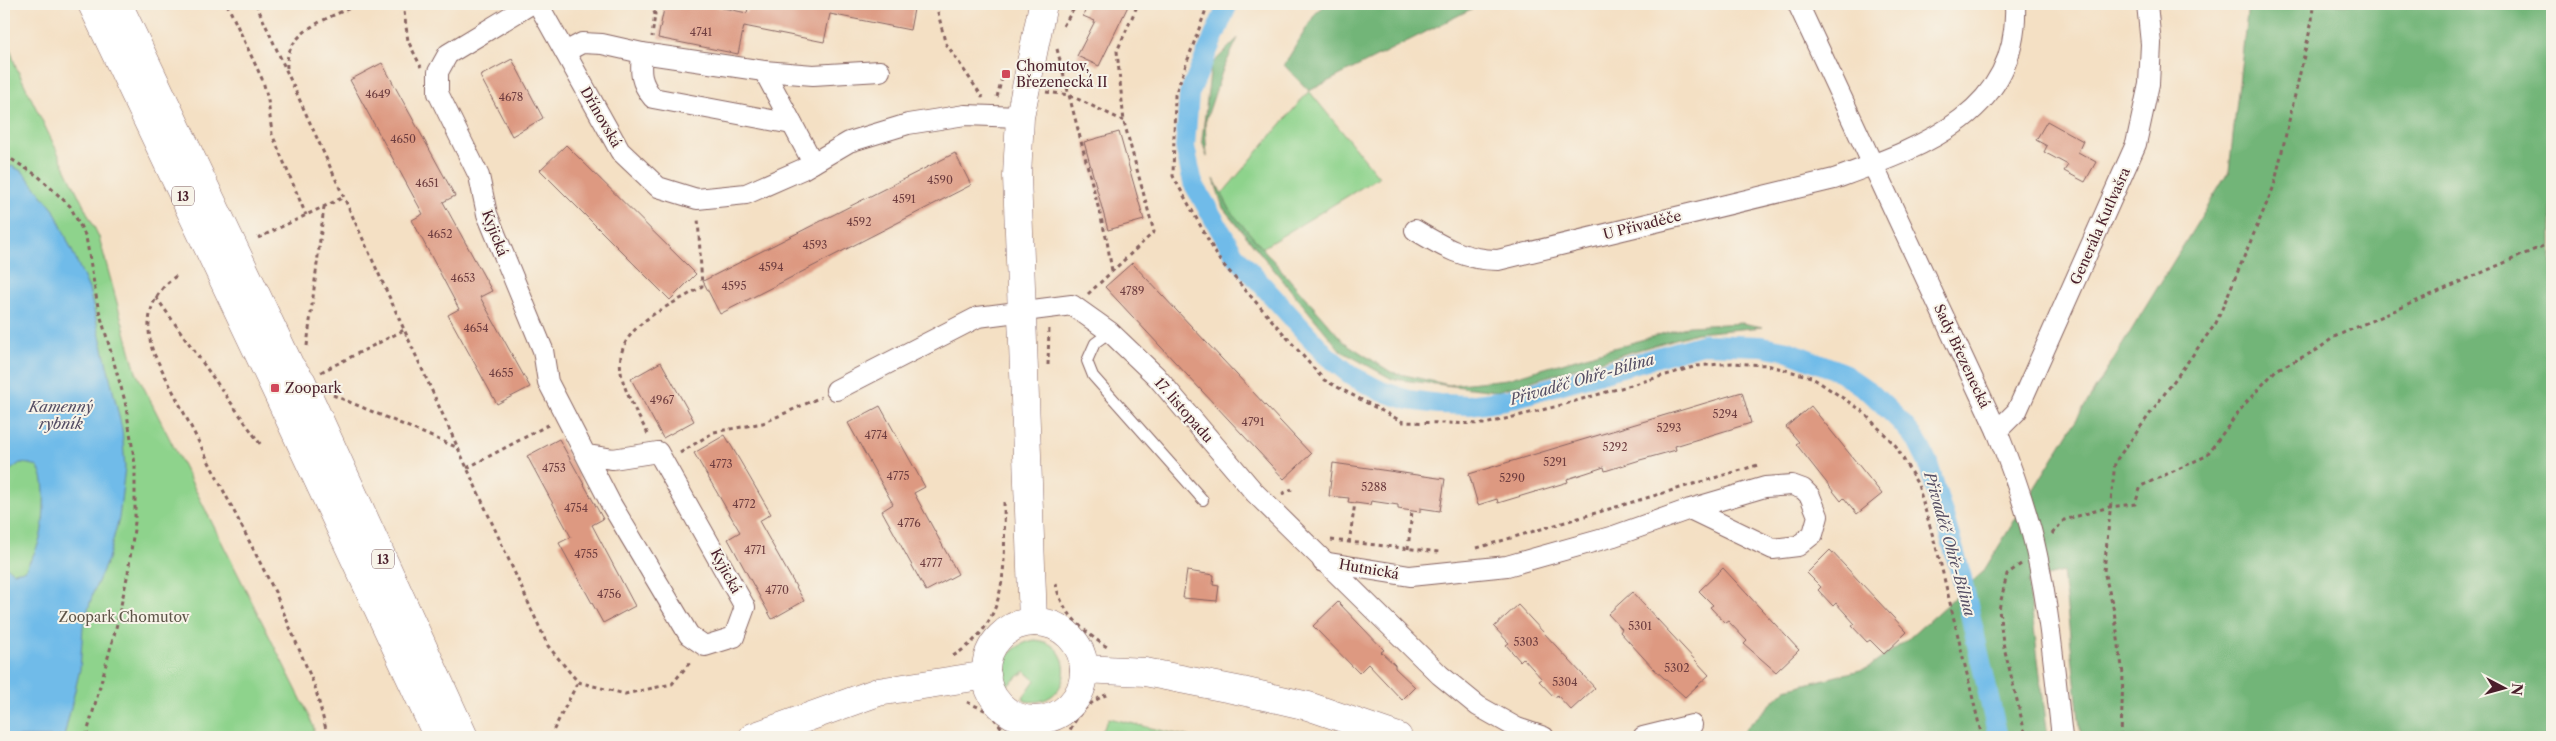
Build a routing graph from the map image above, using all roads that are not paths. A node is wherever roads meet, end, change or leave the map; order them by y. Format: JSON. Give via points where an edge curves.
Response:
{"nodes":[{"id":1,"x":92,"y":4,"type":"edge"},
{"id":2,"x":118,"y":4,"type":"edge"},
{"id":3,"x":531,"y":4,"type":"edge"},
{"id":4,"x":538,"y":4,"type":"edge"},
{"id":5,"x":1798,"y":4,"type":"edge"},
{"id":6,"x":2015,"y":4,"type":"edge"},
{"id":7,"x":2147,"y":4,"type":"edge"},
{"id":8,"x":1051,"y":12,"type":"edge"},
{"id":9,"x":565,"y":52,"type":"junction"},
{"id":10,"x":646,"y":54,"type":"junction"},
{"id":11,"x":764,"y":71,"type":"junction"},
{"id":12,"x":880,"y":71,"type":"dead end"},
{"id":13,"x":1020,"y":117,"type":"junction"},
{"id":14,"x":792,"y":124,"type":"junction"},
{"id":15,"x":813,"y":163,"type":"junction"},
{"id":16,"x":1873,"y":165,"type":"junction"},
{"id":17,"x":1415,"y":230,"type":"dead end"},
{"id":18,"x":1020,"y":312,"type":"junction"},
{"id":19,"x":1110,"y":332,"type":"junction"},
{"id":20,"x":836,"y":390,"type":"road end"},
{"id":21,"x":1997,"y":431,"type":"junction"},
{"id":22,"x":586,"y":456,"type":"junction"},
{"id":23,"x":1204,"y":500,"type":"dead end"},
{"id":24,"x":1690,"y":509,"type":"junction"},
{"id":25,"x":1323,"y":562,"type":"junction"},
{"id":26,"x":1033,"y":622,"type":"junction"},
{"id":27,"x":1084,"y":669,"type":"junction"},
{"id":28,"x":987,"y":675,"type":"junction"},
{"id":29,"x":1692,"y":725,"type":"dead end"},
{"id":30,"x":1039,"y":729,"type":"edge"},
{"id":31,"x":438,"y":737,"type":"edge"},
{"id":32,"x":464,"y":737,"type":"edge"},
{"id":33,"x":752,"y":737,"type":"edge"},
{"id":34,"x":1398,"y":737,"type":"edge"},
{"id":35,"x":1544,"y":737,"type":"edge"},
{"id":36,"x":1648,"y":737,"type":"edge"},
{"id":37,"x":2062,"y":737,"type":"edge"}],
"edges":[{"from":1,"to":31,"type":"main road","number":"13"},
{"from":2,"to":32,"type":"main road","number":"13","via":[[290,366],[302,382]]},
{"from":3,"to":22,"type":"street","name":"Kyjická","via":[[448,54],[438,72],[438,93],[479,176],[486,214],[544,350],[548,382]]},
{"from":4,"to":9,"type":"street","name":"Dřínovská"},
{"from":5,"to":16,"type":"street","name":"Sady Březenecká"},
{"from":6,"to":16,"type":"street","via":[[2010,51],[1994,85],[1978,106],[1941,135]]},
{"from":7,"to":21,"type":"street","name":"Generála Kutlvašra","via":[[2151,44],[2149,84],[2136,144],[2017,411]]},
{"from":8,"to":13,"type":"main road","via":[[1026,76]]},
{"from":9,"to":10,"type":"street","via":[[582,43]]},
{"from":9,"to":15,"type":"street","name":"Dřínovská","via":[[620,151],[658,187],[697,199],[746,194]]},
{"from":10,"to":11,"type":"street"},
{"from":10,"to":14,"type":"street","via":[[640,67],[643,85],[653,98]]},
{"from":11,"to":12,"type":"street","via":[[813,75]]},
{"from":11,"to":14,"type":"street"},
{"from":13,"to":15,"type":"street","name":"Dřínovská","via":[[984,108],[908,124],[849,142]]},
{"from":13,"to":18,"type":"main road","via":[[1017,176]]},
{"from":14,"to":15,"type":"street"},
{"from":16,"to":17,"type":"street","name":"U Přivaděče","via":[[1834,179],[1498,260],[1457,254]]},
{"from":16,"to":21,"type":"street","name":"Sady Březenecká"},
{"from":18,"to":19,"type":"street","name":"17. listopadu","via":[[1072,305]]},
{"from":18,"to":20,"type":"street","via":[[978,317]]},
{"from":18,"to":26,"type":"main road"},
{"from":19,"to":23,"type":"lane","via":[[1095,343],[1087,361],[1093,376]]},
{"from":19,"to":25,"type":"street","name":"17. listopadu","via":[[1156,376],[1255,493]]},
{"from":21,"to":37,"type":"street","name":"Sady Březenecká","via":[[2013,470],[2037,553]]},
{"from":22,"to":22,"type":"street","name":"Kyjická","via":[[689,635],[705,646],[734,637],[745,607],[661,458]]},
{"from":24,"to":24,"type":"street","name":"Hutnická","via":[[1773,549],[1798,546],[1813,534],[1818,516],[1810,496],[1792,485],[1765,487]]},
{"from":24,"to":25,"type":"street","name":"Hutnická","via":[[1614,536],[1507,566],[1410,576]]},
{"from":25,"to":35,"type":"street","name":"Hutnická","via":[[1440,675],[1478,706],[1517,728]]},
{"from":26,"to":27,"type":"main road","via":[[1062,630],[1074,640]]},
{"from":26,"to":28,"type":"main road","via":[[1018,625],[999,639],[988,659]]},
{"from":27,"to":30,"type":"main road","via":[[1083,684],[1076,698]]},
{"from":27,"to":34,"type":"main road","via":[[1145,672],[1308,706]]},
{"from":28,"to":30,"type":"main road","via":[[990,689],[1003,708]]},
{"from":28,"to":33,"type":"main road","via":[[878,692]]},
{"from":29,"to":36,"type":"street"}]}
